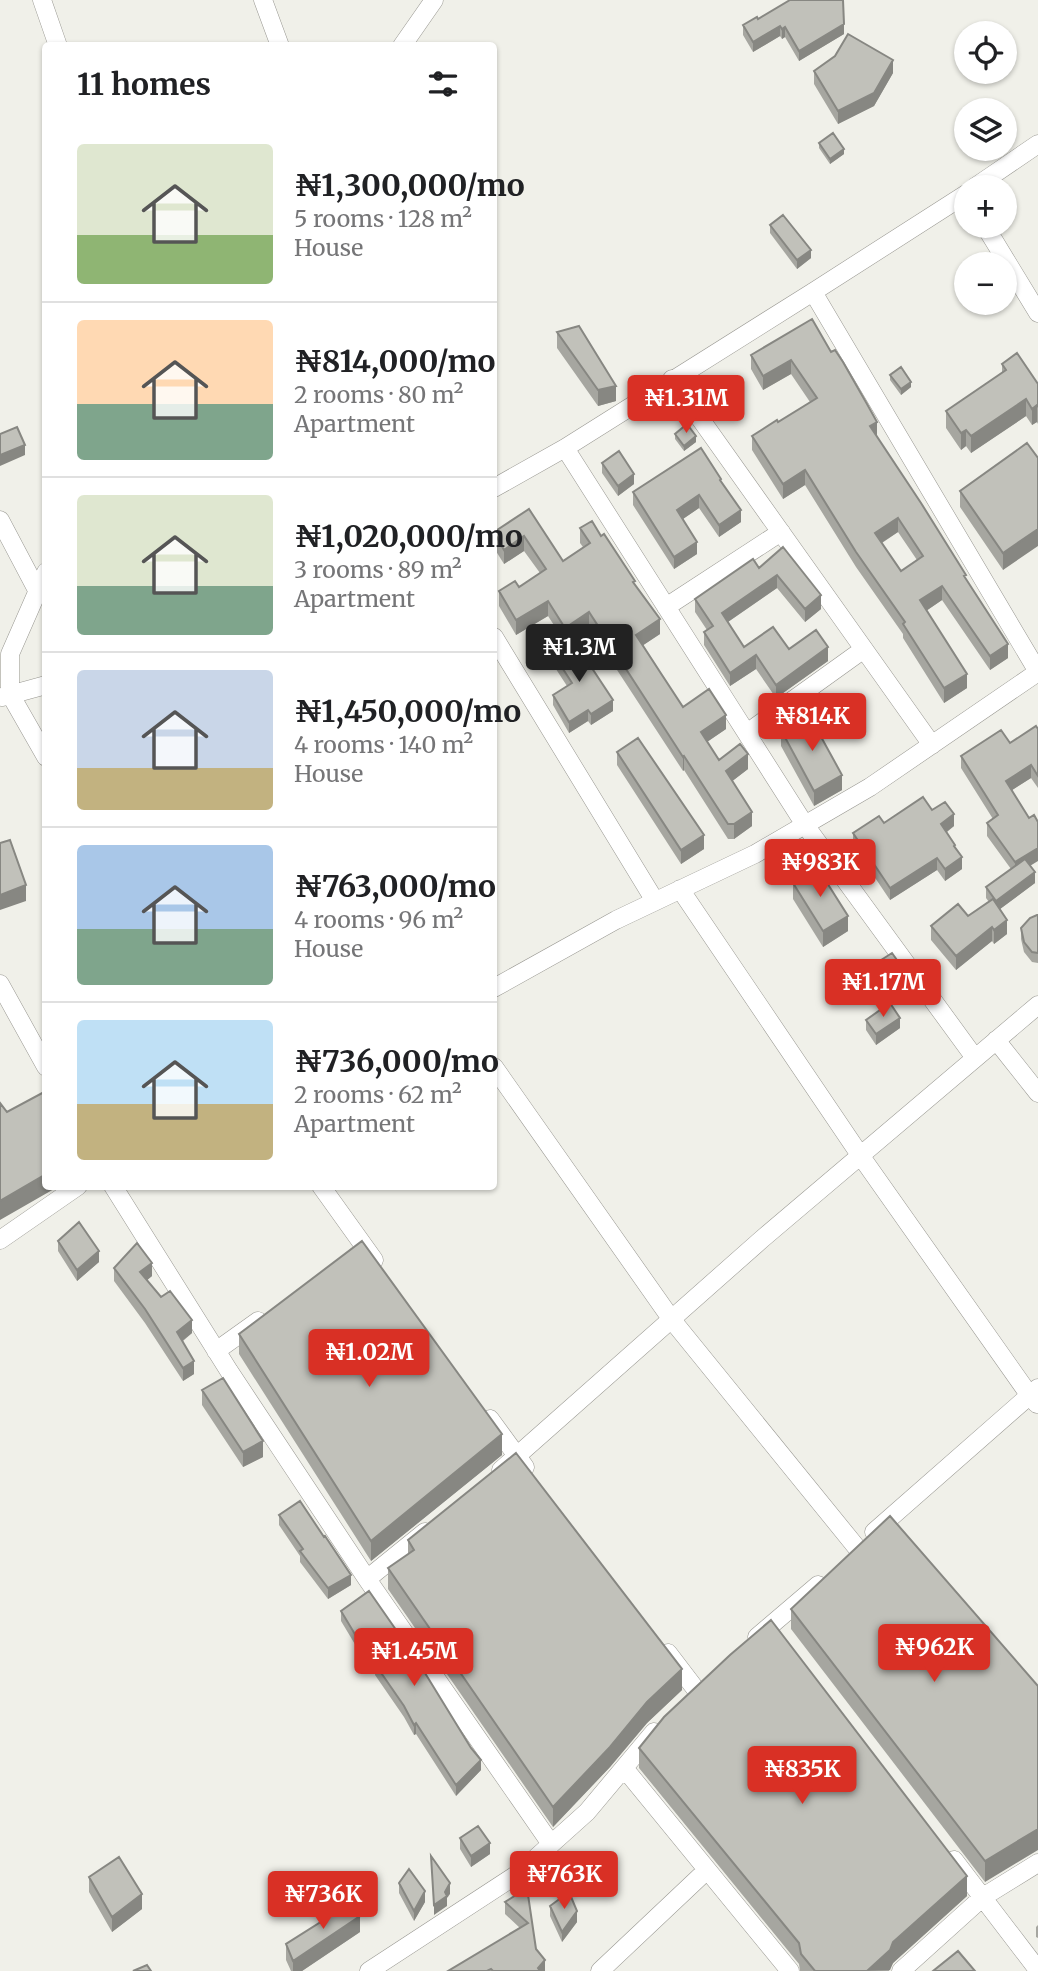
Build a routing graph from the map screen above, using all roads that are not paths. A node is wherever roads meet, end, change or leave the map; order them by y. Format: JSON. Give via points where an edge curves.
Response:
{"nodes":[{"id":1,"x":42,"y":0,"type":"edge"},
{"id":2,"x":263,"y":0,"type":"edge"},
{"id":3,"x":434,"y":0,"type":"edge"},
{"id":4,"x":57,"y":42,"type":"edge"},
{"id":5,"x":279,"y":42,"type":"edge"},
{"id":6,"x":405,"y":42,"type":"edge"},
{"id":7,"x":1038,"y":144,"type":"edge"},
{"id":8,"x":993,"y":175,"type":"edge"},
{"id":9,"x":954,"y":202,"type":"edge"},
{"id":10,"x":992,"y":238,"type":"edge"},
{"id":11,"x":813,"y":292,"type":"junction"},
{"id":12,"x":1038,"y":312,"type":"edge"},
{"id":13,"x":673,"y":379,"type":"junction"},
{"id":14,"x":565,"y":448,"type":"junction"},
{"id":15,"x":497,"y":486,"type":"edge"},
{"id":16,"x":0,"y":520,"type":"edge"},
{"id":17,"x":781,"y":532,"type":"junction"},
{"id":18,"x":42,"y":580,"type":"edge"},
{"id":19,"x":37,"y":590,"type":"junction"},
{"id":20,"x":666,"y":607,"type":"junction"},
{"id":21,"x":497,"y":642,"type":"edge"},
{"id":22,"x":863,"y":649,"type":"junction"},
{"id":23,"x":1038,"y":672,"type":"edge"},
{"id":24,"x":42,"y":686,"type":"edge"},
{"id":25,"x":5,"y":696,"type":"edge"},
{"id":26,"x":747,"y":733,"type":"junction"},
{"id":27,"x":932,"y":745,"type":"junction"},
{"id":28,"x":42,"y":751,"type":"edge"},
{"id":29,"x":805,"y":825,"type":"junction"},
{"id":30,"x":680,"y":889,"type":"junction"},
{"id":31,"x":656,"y":901,"type":"junction"},
{"id":32,"x":0,"y":984,"type":"edge"},
{"id":33,"x":497,"y":986,"type":"edge"},
{"id":34,"x":1038,"y":1005,"type":"edge"},
{"id":35,"x":6,"y":1009,"type":"edge"},
{"id":36,"x":996,"y":1040,"type":"junction"},
{"id":37,"x":975,"y":1058,"type":"junction"},
{"id":38,"x":42,"y":1061,"type":"edge"},
{"id":39,"x":497,"y":1071,"type":"edge"},
{"id":40,"x":1038,"y":1093,"type":"edge"},
{"id":41,"x":860,"y":1155,"type":"junction"},
{"id":42,"x":72,"y":1190,"type":"edge"},
{"id":43,"x":115,"y":1190,"type":"edge"},
{"id":44,"x":323,"y":1190,"type":"edge"},
{"id":45,"x":0,"y":1240,"type":"edge"},
{"id":46,"x":388,"y":1279,"type":"edge"},
{"id":47,"x":273,"y":1310,"type":"edge"},
{"id":48,"x":672,"y":1320,"type":"junction"},
{"id":49,"x":216,"y":1351,"type":"junction"},
{"id":50,"x":1035,"y":1396,"type":"edge"},
{"id":51,"x":477,"y":1402,"type":"edge"},
{"id":52,"x":518,"y":1457,"type":"junction"},
{"id":53,"x":534,"y":1479,"type":"edge"},
{"id":54,"x":485,"y":1483,"type":"edge"},
{"id":55,"x":442,"y":1518,"type":"edge"},
{"id":56,"x":831,"y":1573,"type":"edge"},
{"id":57,"x":367,"y":1579,"type":"junction"},
{"id":58,"x":656,"y":1638,"type":"edge"},
{"id":59,"x":742,"y":1650,"type":"edge"},
{"id":60,"x":713,"y":1675,"type":"edge"},
{"id":61,"x":664,"y":1722,"type":"edge"},
{"id":62,"x":624,"y":1768,"type":"junction"},
{"id":63,"x":940,"y":1842,"type":"edge"},
{"id":64,"x":551,"y":1844,"type":"junction"},
{"id":65,"x":1038,"y":1863,"type":"edge"},
{"id":66,"x":707,"y":1870,"type":"junction"},
{"id":67,"x":982,"y":1897,"type":"junction"},
{"id":68,"x":1038,"y":1970,"type":"edge"},
{"id":69,"x":369,"y":1971,"type":"edge"},
{"id":70,"x":600,"y":1971,"type":"edge"},
{"id":71,"x":790,"y":1971,"type":"edge"},
{"id":72,"x":901,"y":1971,"type":"edge"}],
"edges":[{"from":1,"to":4,"type":"street"},
{"from":2,"to":5,"type":"street"},
{"from":3,"to":6,"type":"street"},
{"from":7,"to":8,"type":"street"},
{"from":9,"to":11,"type":"street"},
{"from":10,"to":12,"type":"street"},
{"from":11,"to":13,"type":"street"},
{"from":11,"to":23,"type":"street"},
{"from":13,"to":14,"type":"street"},
{"from":13,"to":17,"type":"street"},
{"from":14,"to":15,"type":"street"},
{"from":14,"to":20,"type":"street"},
{"from":16,"to":19,"type":"street"},
{"from":17,"to":20,"type":"street"},
{"from":17,"to":22,"type":"street"},
{"from":18,"to":19,"type":"street"},
{"from":19,"to":25,"type":"street","via":[[9,654]]},
{"from":20,"to":26,"type":"street"},
{"from":21,"to":31,"type":"street"},
{"from":22,"to":26,"type":"street"},
{"from":22,"to":27,"type":"street"},
{"from":23,"to":27,"type":"street"},
{"from":24,"to":25,"type":"street"},
{"from":25,"to":28,"type":"street"},
{"from":26,"to":29,"type":"street"},
{"from":27,"to":29,"type":"street"},
{"from":29,"to":30,"type":"street"},
{"from":29,"to":37,"type":"street"},
{"from":30,"to":31,"type":"street"},
{"from":30,"to":41,"type":"street"},
{"from":31,"to":33,"type":"street"},
{"from":32,"to":35,"type":"street"},
{"from":34,"to":36,"type":"street"},
{"from":35,"to":38,"type":"street"},
{"from":36,"to":37,"type":"street"},
{"from":36,"to":40,"type":"street"},
{"from":37,"to":41,"type":"street"},
{"from":39,"to":48,"type":"street"},
{"from":41,"to":48,"type":"street"},
{"from":41,"to":50,"type":"street"},
{"from":42,"to":45,"type":"street"},
{"from":43,"to":49,"type":"street"},
{"from":44,"to":46,"type":"street","via":[[358,1250]]},
{"from":47,"to":49,"type":"street"},
{"from":48,"to":50,"type":"street","via":[[852,1553],[893,1523]]},
{"from":48,"to":52,"type":"street"},
{"from":49,"to":57,"type":"street"},
{"from":51,"to":52,"type":"street"},
{"from":52,"to":53,"type":"street"},
{"from":52,"to":54,"type":"street"},
{"from":55,"to":57,"type":"street"},
{"from":56,"to":59,"type":"street","via":[[777,1629]]},
{"from":57,"to":64,"type":"street"},
{"from":58,"to":60,"type":"street","via":[[693,1695]]},
{"from":61,"to":62,"type":"street"},
{"from":62,"to":64,"type":"street","via":[[587,1812]]},
{"from":62,"to":66,"type":"street"},
{"from":63,"to":67,"type":"street"},
{"from":64,"to":69,"type":"street","via":[[519,1873]]},
{"from":65,"to":67,"type":"street"},
{"from":66,"to":70,"type":"street"},
{"from":66,"to":71,"type":"street"},
{"from":67,"to":68,"type":"street"},
{"from":67,"to":72,"type":"street"}]}
